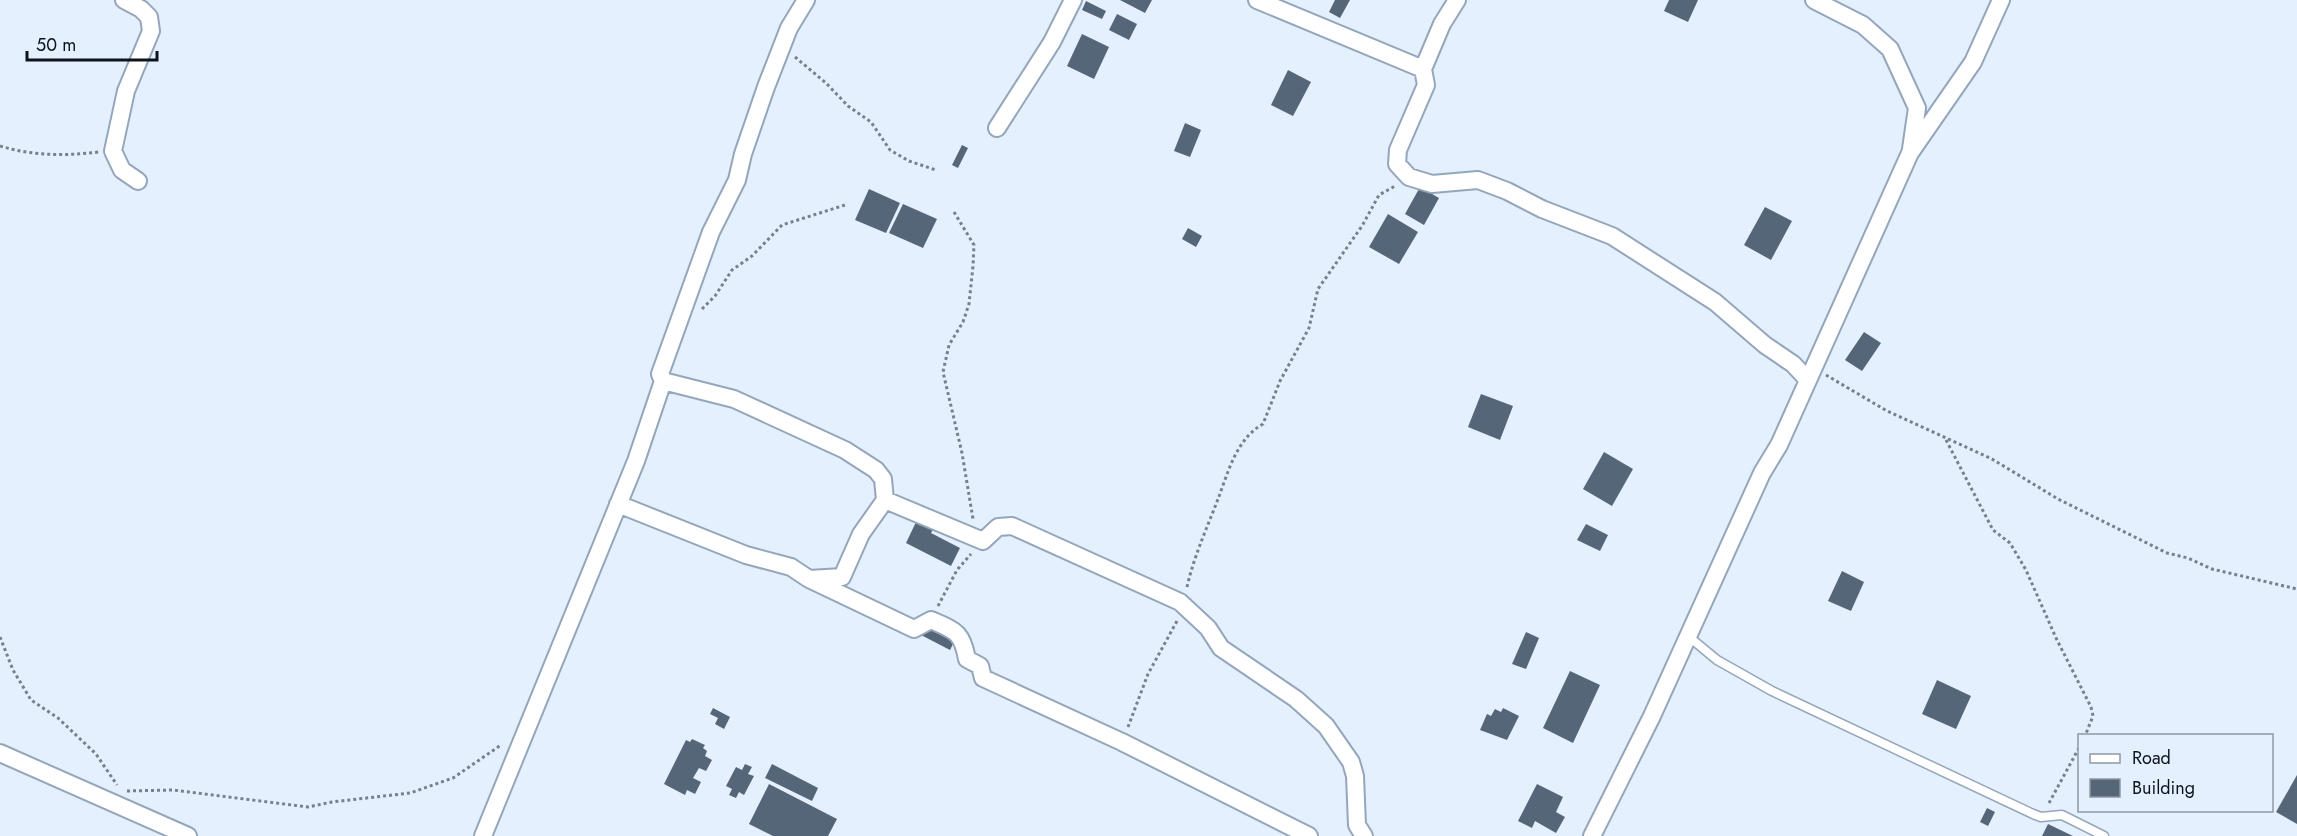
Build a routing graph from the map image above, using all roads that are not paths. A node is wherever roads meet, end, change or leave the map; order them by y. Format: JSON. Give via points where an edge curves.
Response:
{"nodes":[{"id":1,"x":124,"y":0,"type":"edge"},
{"id":2,"x":806,"y":0,"type":"edge"},
{"id":3,"x":1073,"y":0,"type":"edge"},
{"id":4,"x":1257,"y":0,"type":"edge"},
{"id":5,"x":1457,"y":0,"type":"edge"},
{"id":6,"x":1814,"y":0,"type":"edge"},
{"id":7,"x":2001,"y":0,"type":"edge"},
{"id":8,"x":1423,"y":69,"type":"junction"},
{"id":9,"x":997,"y":128,"type":"dead end"},
{"id":10,"x":1910,"y":153,"type":"junction"},
{"id":11,"x":138,"y":181,"type":"dead end"},
{"id":12,"x":1810,"y":373,"type":"junction"},
{"id":13,"x":663,"y":381,"type":"junction"},
{"id":14,"x":885,"y":500,"type":"junction"},
{"id":15,"x":618,"y":504,"type":"junction"},
{"id":16,"x":809,"y":579,"type":"junction"},
{"id":17,"x":1688,"y":636,"type":"junction"},
{"id":18,"x":0,"y":753,"type":"edge"},
{"id":19,"x":188,"y":836,"type":"edge"},
{"id":20,"x":483,"y":836,"type":"edge"},
{"id":21,"x":1309,"y":836,"type":"edge"},
{"id":22,"x":1364,"y":836,"type":"edge"},
{"id":23,"x":1592,"y":836,"type":"edge"},
{"id":24,"x":2104,"y":836,"type":"edge"}],
"edges":[{"from":1,"to":11,"type":"street","via":[[149,17],[151,31],[126,91],[112,151],[122,170]]},
{"from":2,"to":13,"type":"street","via":[[789,28],[743,154],[738,180],[711,232],[660,374]]},
{"from":3,"to":9,"type":"street","via":[[1052,42]]},
{"from":4,"to":8,"type":"street"},
{"from":5,"to":8,"type":"street"},
{"from":6,"to":10,"type":"street","via":[[1863,25],[1890,49],[1917,108]]},
{"from":7,"to":10,"type":"street","via":[[1973,62]]},
{"from":8,"to":12,"type":"street","via":[[1426,85],[1422,99],[1398,150],[1398,164],[1409,177],[1432,184],[1478,180],[1612,236],[1715,302],[1765,345]]},
{"from":10,"to":12,"type":"street"},
{"from":12,"to":17,"type":"street"},
{"from":13,"to":14,"type":"street","via":[[734,399],[844,450],[876,470],[883,479]]},
{"from":13,"to":15,"type":"street"},
{"from":14,"to":16,"type":"street","via":[[861,534],[842,576]]},
{"from":14,"to":22,"type":"street","via":[[983,541],[998,527],[1012,526],[1168,595],[1208,628],[1221,648],[1296,699],[1326,726],[1351,762],[1357,825]]},
{"from":15,"to":16,"type":"street","via":[[746,555],[791,567]]},
{"from":15,"to":20,"type":"street"},
{"from":16,"to":21,"type":"street","via":[[914,629],[931,620],[955,630],[961,636],[967,660],[980,666],[983,678],[1122,742]]},
{"from":17,"to":23,"type":"street"},
{"from":17,"to":24,"type":"lane","via":[[1717,660],[1763,686],[2041,817],[2062,814]]},
{"from":18,"to":19,"type":"street"}]}
